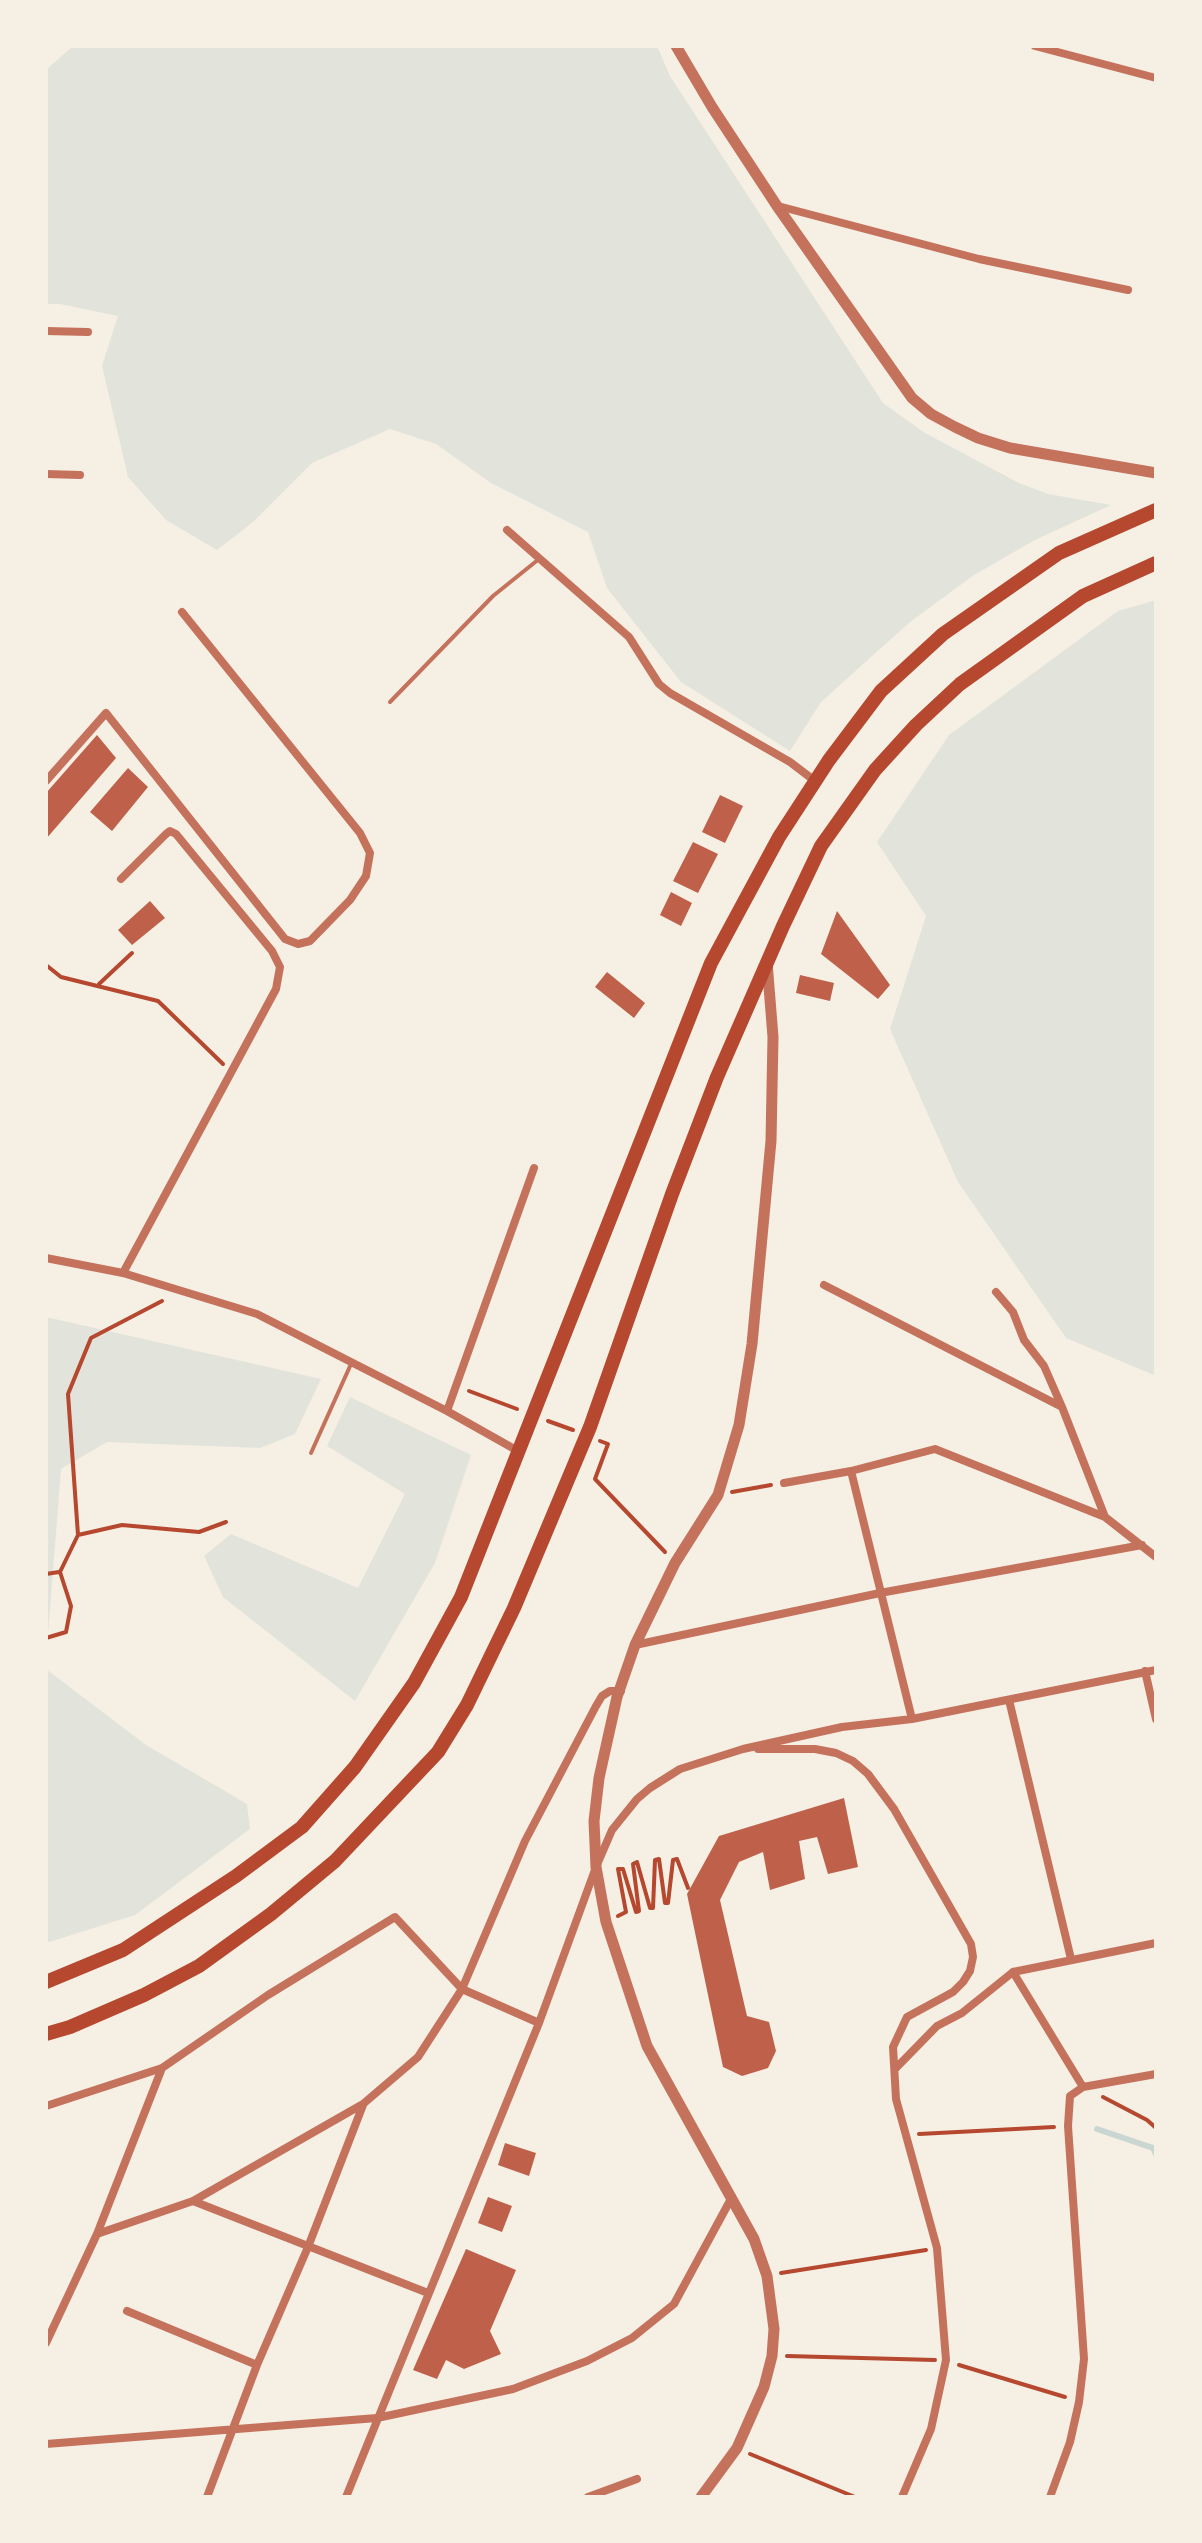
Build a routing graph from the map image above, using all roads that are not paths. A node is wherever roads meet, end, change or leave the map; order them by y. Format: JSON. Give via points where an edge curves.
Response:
{"nodes":[{"id":1,"x":676,"y":46,"type":"edge"},
{"id":2,"x":1035,"y":46,"type":"edge"},
{"id":3,"x":1156,"y":78,"type":"edge"},
{"id":4,"x":777,"y":206,"type":"junction"},
{"id":5,"x":1128,"y":290,"type":"dead end"},
{"id":6,"x":46,"y":331,"type":"edge"},
{"id":7,"x":88,"y":332,"type":"dead end"},
{"id":8,"x":1156,"y":473,"type":"edge"},
{"id":9,"x":46,"y":474,"type":"edge"},
{"id":10,"x":80,"y":475,"type":"dead end"},
{"id":11,"x":1156,"y":510,"type":"edge"},
{"id":12,"x":507,"y":530,"type":"dead end"},
{"id":13,"x":539,"y":559,"type":"junction"},
{"id":14,"x":1156,"y":563,"type":"edge"},
{"id":15,"x":182,"y":612,"type":"dead end"},
{"id":16,"x":390,"y":702,"type":"dead end"},
{"id":17,"x":46,"y":781,"type":"edge"},
{"id":18,"x":815,"y":781,"type":"junction"},
{"id":19,"x":121,"y":879,"type":"dead end"},
{"id":20,"x":767,"y":962,"type":"junction"},
{"id":21,"x":534,"y":1168,"type":"dead end"},
{"id":22,"x":46,"y":1258,"type":"edge"},
{"id":23,"x":123,"y":1273,"type":"junction"},
{"id":24,"x":824,"y":1285,"type":"dead end"},
{"id":25,"x":996,"y":1292,"type":"dead end"},
{"id":26,"x":352,"y":1362,"type":"junction"},
{"id":27,"x":1062,"y":1407,"type":"junction"},
{"id":28,"x":447,"y":1411,"type":"junction"},
{"id":29,"x":518,"y":1451,"type":"junction"},
{"id":30,"x":311,"y":1453,"type":"dead end"},
{"id":31,"x":851,"y":1471,"type":"junction"},
{"id":32,"x":784,"y":1483,"type":"road end"},
{"id":33,"x":1105,"y":1517,"type":"junction"},
{"id":34,"x":1142,"y":1545,"type":"junction"},
{"id":35,"x":1156,"y":1557,"type":"edge"},
{"id":36,"x":880,"y":1593,"type":"junction"},
{"id":37,"x":635,"y":1645,"type":"junction"},
{"id":38,"x":1156,"y":1670,"type":"edge"},
{"id":39,"x":1145,"y":1671,"type":"junction"},
{"id":40,"x":621,"y":1691,"type":"junction"},
{"id":41,"x":1009,"y":1700,"type":"junction"},
{"id":42,"x":912,"y":1719,"type":"junction"},
{"id":43,"x":1156,"y":1719,"type":"edge"},
{"id":44,"x":743,"y":1749,"type":"junction"},
{"id":45,"x":596,"y":1867,"type":"junction"},
{"id":46,"x":1156,"y":1943,"type":"edge"},
{"id":47,"x":1071,"y":1959,"type":"junction"},
{"id":48,"x":1013,"y":1972,"type":"junction"},
{"id":49,"x":46,"y":1982,"type":"edge"},
{"id":50,"x":462,"y":1989,"type":"junction"},
{"id":51,"x":539,"y":2023,"type":"junction"},
{"id":52,"x":46,"y":2034,"type":"edge"},
{"id":53,"x":162,"y":2068,"type":"junction"},
{"id":54,"x":895,"y":2069,"type":"junction"},
{"id":55,"x":1156,"y":2074,"type":"edge"},
{"id":56,"x":1083,"y":2087,"type":"junction"},
{"id":57,"x":363,"y":2104,"type":"junction"},
{"id":58,"x":46,"y":2106,"type":"edge"},
{"id":59,"x":732,"y":2197,"type":"junction"},
{"id":60,"x":193,"y":2201,"type":"junction"},
{"id":61,"x":97,"y":2234,"type":"junction"},
{"id":62,"x":308,"y":2247,"type":"junction"},
{"id":63,"x":428,"y":2293,"type":"junction"},
{"id":64,"x":127,"y":2311,"type":"dead end"},
{"id":65,"x":48,"y":2329,"type":"edge"},
{"id":66,"x":46,"y":2343,"type":"edge"},
{"id":67,"x":257,"y":2365,"type":"junction"},
{"id":68,"x":377,"y":2418,"type":"junction"},
{"id":69,"x":233,"y":2428,"type":"junction"},
{"id":70,"x":46,"y":2444,"type":"edge"},
{"id":71,"x":637,"y":2479,"type":"dead end"},
{"id":72,"x":207,"y":2497,"type":"edge"},
{"id":73,"x":346,"y":2497,"type":"edge"},
{"id":74,"x":588,"y":2497,"type":"edge"},
{"id":75,"x":701,"y":2497,"type":"edge"},
{"id":76,"x":902,"y":2497,"type":"edge"},
{"id":77,"x":1050,"y":2497,"type":"edge"}],
"edges":[{"from":1,"to":4,"type":"street"},
{"from":2,"to":3,"type":"street"},
{"from":4,"to":5,"type":"street","via":[[979,259]]},
{"from":4,"to":8,"type":"street","via":[[912,398],[931,414],[1010,448]]},
{"from":6,"to":7,"type":"street"},
{"from":9,"to":10,"type":"street"},
{"from":11,"to":18,"type":"main road","via":[[1059,553],[943,634],[881,691]]},
{"from":12,"to":13,"type":"street"},
{"from":13,"to":16,"type":"lane","via":[[493,596]]},
{"from":13,"to":18,"type":"street","via":[[629,637],[670,693]]},
{"from":14,"to":20,"type":"main road","via":[[1083,596],[960,684],[916,725],[875,770],[821,846]]},
{"from":15,"to":17,"type":"street","via":[[360,833],[370,853],[366,876],[350,900],[310,941],[285,939],[106,713]]},
{"from":18,"to":29,"type":"main road","via":[[711,963]]},
{"from":19,"to":23,"type":"street","via":[[170,831],[176,834],[280,967],[276,989]]},
{"from":20,"to":37,"type":"street","via":[[771,1141],[764,1239],[739,1425],[718,1495],[675,1563]]},
{"from":20,"to":52,"type":"main road","via":[[672,1194],[573,1468],[514,1608],[438,1752],[335,1861],[222,1950],[144,1995]]},
{"from":21,"to":28,"type":"street"},
{"from":22,"to":23,"type":"street"},
{"from":23,"to":26,"type":"street","via":[[257,1314]]},
{"from":24,"to":27,"type":"street"},
{"from":25,"to":27,"type":"street","via":[[1044,1366]]},
{"from":26,"to":28,"type":"street"},
{"from":26,"to":30,"type":"lane"},
{"from":27,"to":33,"type":"street"},
{"from":28,"to":29,"type":"street"},
{"from":29,"to":49,"type":"main road","via":[[461,1597],[414,1683],[355,1767],[302,1827],[123,1950]]},
{"from":31,"to":32,"type":"street"},
{"from":31,"to":33,"type":"street","via":[[935,1449]]},
{"from":31,"to":36,"type":"street"},
{"from":33,"to":34,"type":"street"},
{"from":34,"to":35,"type":"street"},
{"from":34,"to":36,"type":"street"},
{"from":36,"to":37,"type":"street"},
{"from":36,"to":42,"type":"street"},
{"from":37,"to":40,"type":"street"},
{"from":38,"to":39,"type":"street"},
{"from":39,"to":41,"type":"street"},
{"from":39,"to":43,"type":"street"},
{"from":40,"to":45,"type":"street","via":[[599,1778]]},
{"from":40,"to":50,"type":"street","via":[[610,1691],[596,1706],[525,1841]]},
{"from":41,"to":42,"type":"street"},
{"from":41,"to":47,"type":"street"},
{"from":42,"to":44,"type":"street","via":[[842,1727]]},
{"from":44,"to":45,"type":"street","via":[[680,1769],[650,1788],[612,1830]]},
{"from":44,"to":54,"type":"street","via":[[815,1749],[853,1761],[894,1809],[971,1944],[973,1957],[963,1982],[907,2017],[893,2047]]},
{"from":45,"to":51,"type":"street"},
{"from":45,"to":59,"type":"street","via":[[606,1922],[647,2046]]},
{"from":46,"to":47,"type":"street"},
{"from":47,"to":48,"type":"street"},
{"from":48,"to":54,"type":"street","via":[[937,2026]]},
{"from":48,"to":56,"type":"street"},
{"from":50,"to":51,"type":"street"},
{"from":50,"to":53,"type":"street","via":[[395,1917]]},
{"from":50,"to":57,"type":"street","via":[[418,2057]]},
{"from":51,"to":63,"type":"street"},
{"from":53,"to":58,"type":"street"},
{"from":53,"to":61,"type":"street"},
{"from":54,"to":76,"type":"street","via":[[896,2099],[937,2248],[946,2360],[931,2429]]},
{"from":55,"to":56,"type":"street"},
{"from":56,"to":77,"type":"street","via":[[1070,2096],[1068,2126],[1084,2359],[1070,2442]]},
{"from":57,"to":60,"type":"street"},
{"from":57,"to":62,"type":"street"},
{"from":59,"to":68,"type":"street","via":[[674,2304],[632,2338],[513,2389]]},
{"from":59,"to":75,"type":"street","via":[[767,2276],[772,2356],[737,2448]]},
{"from":60,"to":61,"type":"street"},
{"from":60,"to":62,"type":"street"},
{"from":61,"to":65,"type":"street"},
{"from":62,"to":63,"type":"street"},
{"from":62,"to":67,"type":"street"},
{"from":63,"to":68,"type":"street"},
{"from":64,"to":67,"type":"street"},
{"from":65,"to":66,"type":"street"},
{"from":67,"to":69,"type":"street"},
{"from":68,"to":69,"type":"street"},
{"from":68,"to":73,"type":"street"},
{"from":69,"to":70,"type":"street"},
{"from":69,"to":72,"type":"street"},
{"from":71,"to":74,"type":"street"}]}
